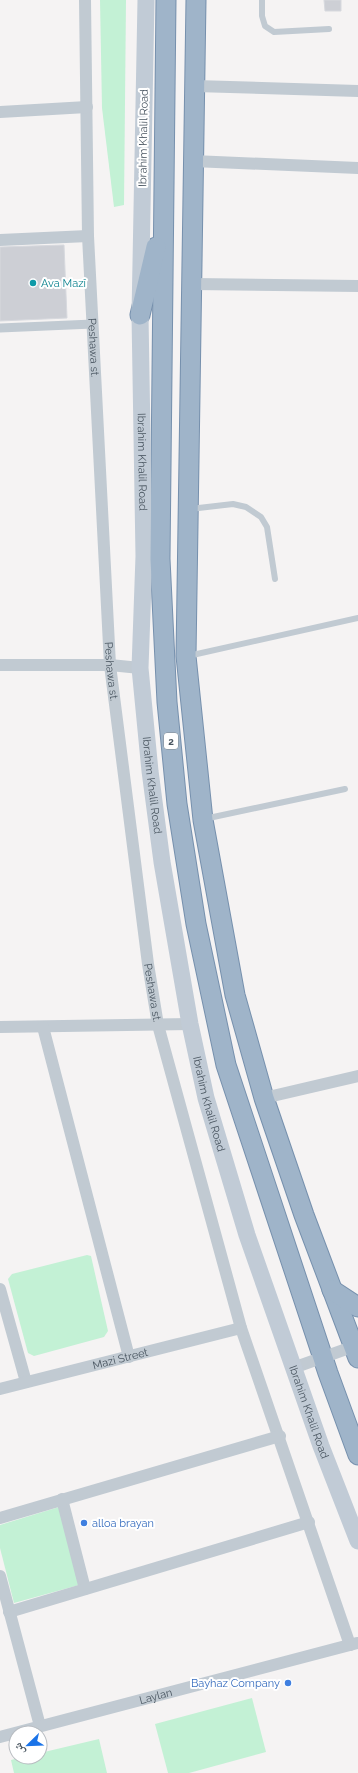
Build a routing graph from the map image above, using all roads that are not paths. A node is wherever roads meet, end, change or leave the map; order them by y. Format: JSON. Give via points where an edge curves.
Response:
{"nodes":[{"id":1,"x":85,"y":0,"type":"edge"},
{"id":2,"x":146,"y":0,"type":"edge"},
{"id":3,"x":166,"y":0,"type":"edge"},
{"id":4,"x":196,"y":0,"type":"edge"},
{"id":5,"x":262,"y":0,"type":"edge"},
{"id":6,"x":329,"y":29,"type":"dead end"},
{"id":7,"x":195,"y":86,"type":"junction"},
{"id":8,"x":358,"y":91,"type":"edge"},
{"id":9,"x":87,"y":107,"type":"junction"},
{"id":10,"x":0,"y":112,"type":"edge"},
{"id":11,"x":194,"y":161,"type":"junction"},
{"id":12,"x":358,"y":168,"type":"edge"},
{"id":13,"x":164,"y":203,"type":"junction"},
{"id":14,"x":88,"y":236,"type":"junction"},
{"id":15,"x":0,"y":240,"type":"edge"},
{"id":16,"x":193,"y":284,"type":"junction"},
{"id":17,"x":358,"y":286,"type":"edge"},
{"id":18,"x":140,"y":315,"type":"junction"},
{"id":19,"x":93,"y":324,"type":"junction"},
{"id":20,"x":0,"y":328,"type":"edge"},
{"id":21,"x":188,"y":509,"type":"junction"},
{"id":22,"x":275,"y":579,"type":"dead end"},
{"id":23,"x":358,"y":618,"type":"edge"},
{"id":24,"x":186,"y":656,"type":"junction"},
{"id":25,"x":0,"y":665,"type":"edge"},
{"id":26,"x":110,"y":665,"type":"junction"},
{"id":27,"x":140,"y":668,"type":"junction"},
{"id":28,"x":345,"y":789,"type":"dead end"},
{"id":29,"x":203,"y":820,"type":"junction"},
{"id":30,"x":190,"y":1024,"type":"junction"},
{"id":31,"x":158,"y":1025,"type":"junction"},
{"id":32,"x":0,"y":1026,"type":"edge"},
{"id":33,"x":43,"y":1027,"type":"junction"},
{"id":34,"x":358,"y":1076,"type":"edge"},
{"id":35,"x":264,"y":1098,"type":"junction"},
{"id":36,"x":0,"y":1289,"type":"edge"},
{"id":37,"x":332,"y":1290,"type":"junction"},
{"id":38,"x":358,"y":1307,"type":"edge"},
{"id":39,"x":242,"y":1328,"type":"junction"},
{"id":40,"x":357,"y":1350,"type":"edge"},
{"id":41,"x":129,"y":1357,"type":"junction"},
{"id":42,"x":323,"y":1358,"type":"junction"},
{"id":43,"x":294,"y":1368,"type":"junction"},
{"id":44,"x":26,"y":1382,"type":"junction"},
{"id":45,"x":0,"y":1389,"type":"edge"},
{"id":46,"x":280,"y":1436,"type":"junction"},
{"id":47,"x":358,"y":1455,"type":"edge"},
{"id":48,"x":62,"y":1499,"type":"junction"},
{"id":49,"x":0,"y":1518,"type":"edge"},
{"id":50,"x":309,"y":1522,"type":"junction"},
{"id":51,"x":358,"y":1541,"type":"edge"},
{"id":52,"x":0,"y":1576,"type":"edge"},
{"id":53,"x":85,"y":1589,"type":"junction"},
{"id":54,"x":9,"y":1612,"type":"junction"},
{"id":55,"x":354,"y":1644,"type":"edge"},
{"id":56,"x":40,"y":1725,"type":"edge"},
{"id":57,"x":44,"y":1725,"type":"edge"}],
"edges":[{"from":1,"to":9,"type":"street","name":"Peshawa st."},
{"from":2,"to":18,"type":"main road","name":"Ibrahim Khalil Road"},
{"from":3,"to":13,"type":"highway","name":"Ibrahim Khalil Road","number":"2"},
{"from":4,"to":7,"type":"highway","number":"2"},
{"from":5,"to":6,"type":"lane","via":[[265,26],[274,32]]},
{"from":7,"to":8,"type":"street"},
{"from":7,"to":11,"type":"highway","number":"2"},
{"from":9,"to":10,"type":"street"},
{"from":9,"to":14,"type":"street","name":"Peshawa st."},
{"from":11,"to":12,"type":"street"},
{"from":11,"to":16,"type":"highway","number":"2"},
{"from":13,"to":18,"type":"highway"},
{"from":13,"to":42,"type":"highway","name":"Ibrahim Khalil Road","number":"2","via":[[160,559],[167,702],[177,804],[196,924],[226,1065]]},
{"from":14,"to":15,"type":"street"},
{"from":14,"to":19,"type":"street","name":"Peshawa st."},
{"from":16,"to":17,"type":"street"},
{"from":16,"to":21,"type":"highway","number":"2"},
{"from":18,"to":27,"type":"main road","name":"Ibrahim Khalil Road","via":[[144,556]]},
{"from":19,"to":20,"type":"street"},
{"from":19,"to":26,"type":"street","name":"Peshawa st."},
{"from":21,"to":22,"type":"lane","via":[[233,504],[246,507],[261,517],[267,527]]},
{"from":21,"to":24,"type":"highway","number":"2"},
{"from":23,"to":24,"type":"lane"},
{"from":24,"to":29,"type":"highway","number":"2"},
{"from":25,"to":26,"type":"street"},
{"from":26,"to":27,"type":"street"},
{"from":26,"to":31,"type":"street","name":"Peshawa st."},
{"from":27,"to":30,"type":"main road","name":"Ibrahim Khalil Road","via":[[162,862]]},
{"from":28,"to":29,"type":"lane"},
{"from":29,"to":35,"type":"highway","number":"2","via":[[235,995]]},
{"from":30,"to":31,"type":"street"},
{"from":30,"to":43,"type":"main road","name":"Ibrahim Khalil Road","via":[[206,1098],[247,1235]]},
{"from":31,"to":33,"type":"street"},
{"from":31,"to":39,"type":"street","name":"Peshawa st."},
{"from":32,"to":33,"type":"street"},
{"from":33,"to":41,"type":"street"},
{"from":34,"to":35,"type":"street"},
{"from":35,"to":37,"type":"highway","number":"2"},
{"from":36,"to":44,"type":"street"},
{"from":37,"to":38,"type":"highway"},
{"from":37,"to":40,"type":"highway","number":"2"},
{"from":39,"to":41,"type":"street","name":"Mazi Street"},
{"from":39,"to":46,"type":"street","name":"Peshawa st."},
{"from":40,"to":42,"type":"street"},
{"from":41,"to":44,"type":"street","name":"Mazi Street"},
{"from":42,"to":43,"type":"street"},
{"from":42,"to":47,"type":"highway","name":"Ibrahim Khalil Road","number":"2"},
{"from":43,"to":51,"type":"main road","name":"Ibrahim Khalil Road"},
{"from":44,"to":45,"type":"street","name":"Mazi Street"},
{"from":46,"to":48,"type":"street"},
{"from":46,"to":50,"type":"street","name":"Peshawa st."},
{"from":48,"to":49,"type":"street"},
{"from":48,"to":53,"type":"street"},
{"from":50,"to":53,"type":"street"},
{"from":50,"to":55,"type":"street","name":"Peshawa st."},
{"from":52,"to":54,"type":"street"},
{"from":53,"to":54,"type":"street"},
{"from":54,"to":56,"type":"street"},
{"from":55,"to":57,"type":"street","name":"Laylan"}]}
